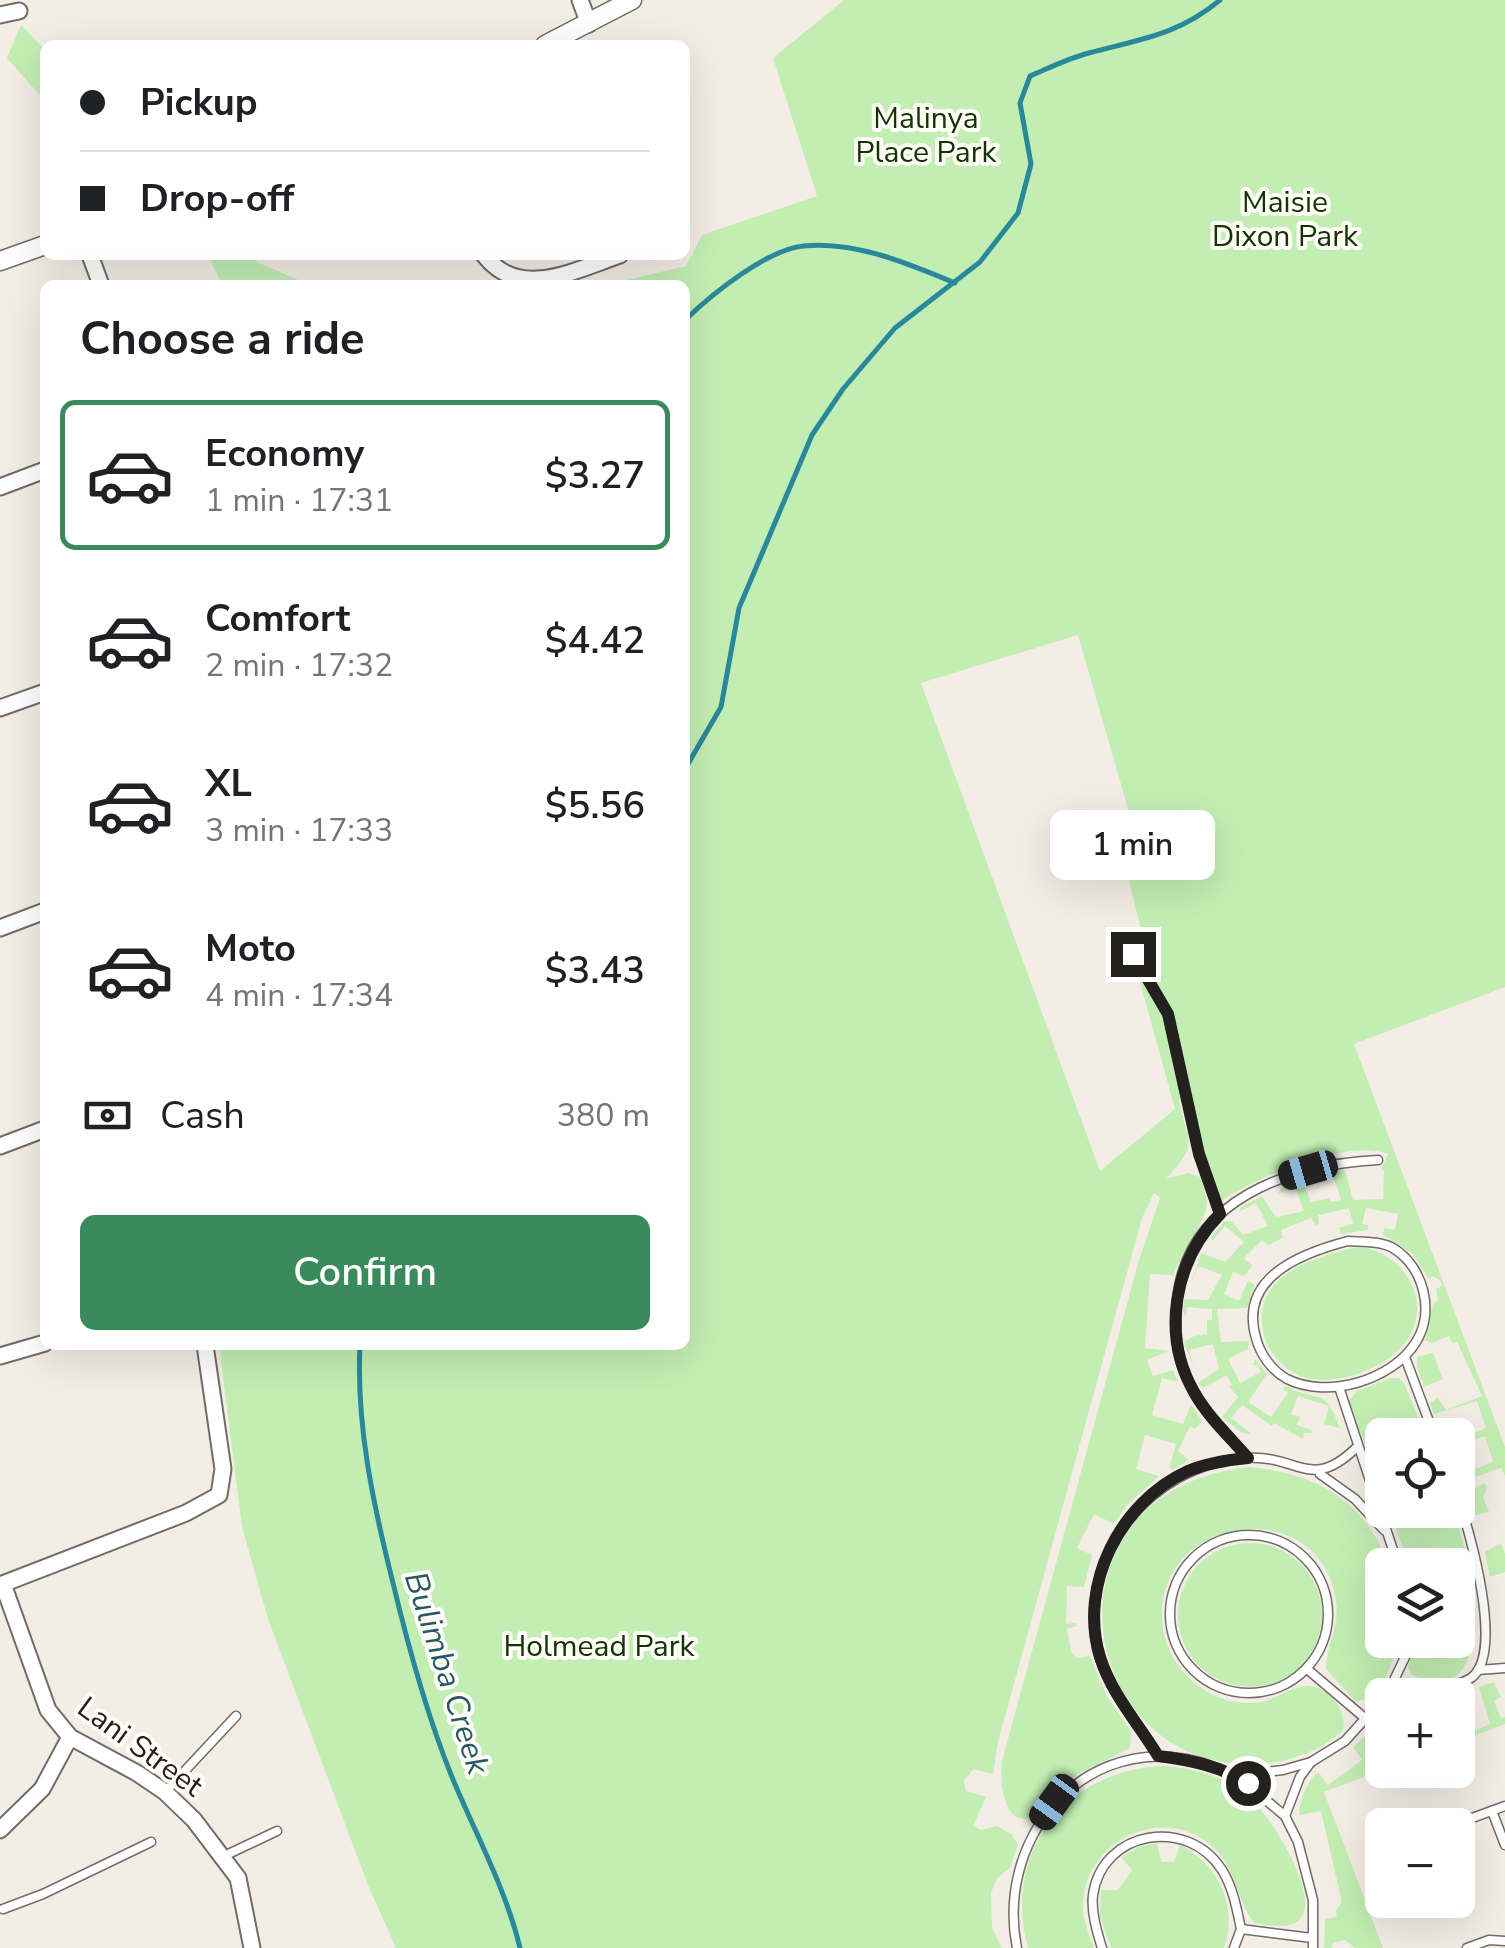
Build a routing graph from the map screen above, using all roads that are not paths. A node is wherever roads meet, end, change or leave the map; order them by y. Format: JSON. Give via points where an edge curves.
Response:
{"nodes":[{"id":1,"x":580,"y":0,"type":"edge"},
{"id":2,"x":632,"y":0,"type":"edge"},
{"id":3,"x":20,"y":11,"type":"dead end"},
{"id":4,"x":0,"y":15,"type":"edge"},
{"id":5,"x":589,"y":24,"type":"junction"},
{"id":6,"x":555,"y":40,"type":"edge"},
{"id":7,"x":40,"y":247,"type":"edge"},
{"id":8,"x":488,"y":260,"type":"edge"},
{"id":9,"x":605,"y":260,"type":"edge"},
{"id":10,"x":0,"y":262,"type":"edge"},
{"id":11,"x":528,"y":280,"type":"edge"},
{"id":12,"x":543,"y":280,"type":"edge"},
{"id":13,"x":40,"y":472,"type":"edge"},
{"id":14,"x":0,"y":487,"type":"edge"},
{"id":15,"x":40,"y":694,"type":"edge"},
{"id":16,"x":0,"y":708,"type":"edge"},
{"id":17,"x":40,"y":913,"type":"edge"},
{"id":18,"x":0,"y":928,"type":"edge"},
{"id":19,"x":1133,"y":954,"type":"dead end"},
{"id":20,"x":40,"y":1131,"type":"edge"},
{"id":21,"x":0,"y":1146,"type":"edge"},
{"id":22,"x":1378,"y":1160,"type":"dead end"},
{"id":23,"x":1220,"y":1214,"type":"junction"},
{"id":24,"x":40,"y":1344,"type":"edge"},
{"id":25,"x":205,"y":1350,"type":"edge"},
{"id":26,"x":0,"y":1356,"type":"edge"},
{"id":27,"x":1405,"y":1357,"type":"junction"},
{"id":28,"x":1339,"y":1387,"type":"junction"},
{"id":29,"x":1428,"y":1418,"type":"edge"},
{"id":30,"x":1357,"y":1447,"type":"junction"},
{"id":31,"x":1248,"y":1458,"type":"junction"},
{"id":32,"x":1311,"y":1470,"type":"junction"},
{"id":33,"x":1468,"y":1528,"type":"edge"},
{"id":34,"x":1388,"y":1534,"type":"junction"},
{"id":35,"x":1393,"y":1548,"type":"edge"},
{"id":36,"x":1,"y":1585,"type":"edge"},
{"id":37,"x":1505,"y":1668,"type":"edge"},
{"id":38,"x":1307,"y":1669,"type":"junction"},
{"id":39,"x":1478,"y":1670,"type":"junction"},
{"id":40,"x":1471,"y":1678,"type":"edge"},
{"id":41,"x":236,"y":1716,"type":"dead end"},
{"id":42,"x":1365,"y":1719,"type":"edge"},
{"id":43,"x":1365,"y":1721,"type":"edge"},
{"id":44,"x":70,"y":1737,"type":"junction"},
{"id":45,"x":1158,"y":1756,"type":"junction"},
{"id":46,"x":1311,"y":1762,"type":"junction"},
{"id":47,"x":1234,"y":1775,"type":"junction"},
{"id":48,"x":164,"y":1792,"type":"junction"},
{"id":49,"x":1505,"y":1806,"type":"edge"},
{"id":50,"x":1492,"y":1810,"type":"junction"},
{"id":51,"x":1285,"y":1816,"type":"junction"},
{"id":52,"x":1475,"y":1817,"type":"edge"},
{"id":53,"x":0,"y":1830,"type":"edge"},
{"id":54,"x":276,"y":1831,"type":"dead end"},
{"id":55,"x":151,"y":1842,"type":"dead end"},
{"id":56,"x":1505,"y":1845,"type":"edge"},
{"id":57,"x":220,"y":1858,"type":"junction"},
{"id":58,"x":3,"y":1909,"type":"dead end"},
{"id":59,"x":1241,"y":1930,"type":"junction"},
{"id":60,"x":1505,"y":1941,"type":"edge"},
{"id":61,"x":1312,"y":1943,"type":"edge"},
{"id":62,"x":249,"y":1947,"type":"edge"},
{"id":63,"x":1018,"y":1948,"type":"edge"},
{"id":64,"x":1102,"y":1948,"type":"edge"},
{"id":65,"x":1234,"y":1948,"type":"edge"},
{"id":66,"x":1467,"y":1948,"type":"edge"}],
"edges":[{"from":1,"to":5,"type":"street"},
{"from":2,"to":5,"type":"street"},
{"from":3,"to":4,"type":"street"},
{"from":5,"to":6,"type":"street"},
{"from":7,"to":10,"type":"street"},
{"from":8,"to":11,"type":"street"},
{"from":9,"to":12,"type":"street"},
{"from":13,"to":14,"type":"street"},
{"from":15,"to":16,"type":"street"},
{"from":17,"to":18,"type":"street"},
{"from":19,"to":23,"type":"lane","via":[[1168,1014],[1199,1154]]},
{"from":20,"to":21,"type":"street"},
{"from":22,"to":23,"type":"lane","via":[[1277,1178]]},
{"from":23,"to":31,"type":"lane","via":[[1178,1284],[1175,1336],[1195,1394]]},
{"from":24,"to":26,"type":"street"},
{"from":25,"to":36,"type":"street","via":[[223,1470],[219,1495]]},
{"from":27,"to":28,"type":"lane"},
{"from":27,"to":28,"type":"lane","via":[[1418,1340],[1426,1302],[1408,1261],[1374,1242],[1348,1241],[1291,1260],[1261,1290],[1254,1307],[1257,1343],[1279,1375],[1300,1386]]},
{"from":27,"to":29,"type":"lane"},
{"from":28,"to":30,"type":"lane"},
{"from":30,"to":32,"type":"lane","via":[[1338,1465]]},
{"from":30,"to":34,"type":"lane"},
{"from":31,"to":32,"type":"lane"},
{"from":31,"to":45,"type":"lane","via":[[1213,1462],[1155,1492],[1119,1532],[1102,1568],[1094,1625],[1099,1653],[1120,1701]]},
{"from":32,"to":34,"type":"lane","via":[[1355,1499]]},
{"from":33,"to":39,"type":"lane","via":[[1485,1597]]},
{"from":34,"to":35,"type":"lane"},
{"from":36,"to":44,"type":"street","name":"Lani Street","via":[[48,1710]]},
{"from":37,"to":39,"type":"lane"},
{"from":38,"to":38,"type":"lane","via":[[1322,1648],[1328,1598],[1303,1554],[1257,1535],[1232,1537],[1188,1564],[1174,1588],[1170,1614],[1174,1641],[1197,1673],[1233,1692],[1260,1693]]},
{"from":38,"to":42,"type":"lane"},
{"from":39,"to":40,"type":"lane"},
{"from":41,"to":48,"type":"lane"},
{"from":43,"to":46,"type":"lane"},
{"from":44,"to":48,"type":"street","name":"Lani Street"},
{"from":44,"to":53,"type":"street","via":[[42,1790]]},
{"from":45,"to":47,"type":"lane"},
{"from":45,"to":63,"type":"lane","via":[[1120,1762],[1054,1802],[1017,1872]]},
{"from":46,"to":47,"type":"lane"},
{"from":46,"to":51,"type":"lane"},
{"from":47,"to":51,"type":"lane"},
{"from":48,"to":57,"type":"street","name":"Lani Street"},
{"from":49,"to":50,"type":"lane"},
{"from":50,"to":52,"type":"lane"},
{"from":50,"to":56,"type":"lane"},
{"from":51,"to":61,"type":"lane","via":[[1314,1900]]},
{"from":54,"to":57,"type":"lane"},
{"from":55,"to":58,"type":"lane"},
{"from":57,"to":62,"type":"street","name":"Lani Street","via":[[238,1878]]},
{"from":59,"to":61,"type":"lane"},
{"from":59,"to":64,"type":"lane","via":[[1223,1871],[1207,1852],[1152,1834],[1109,1860],[1096,1881],[1092,1899]]},
{"from":59,"to":65,"type":"lane"},
{"from":60,"to":66,"type":"lane"}]}
